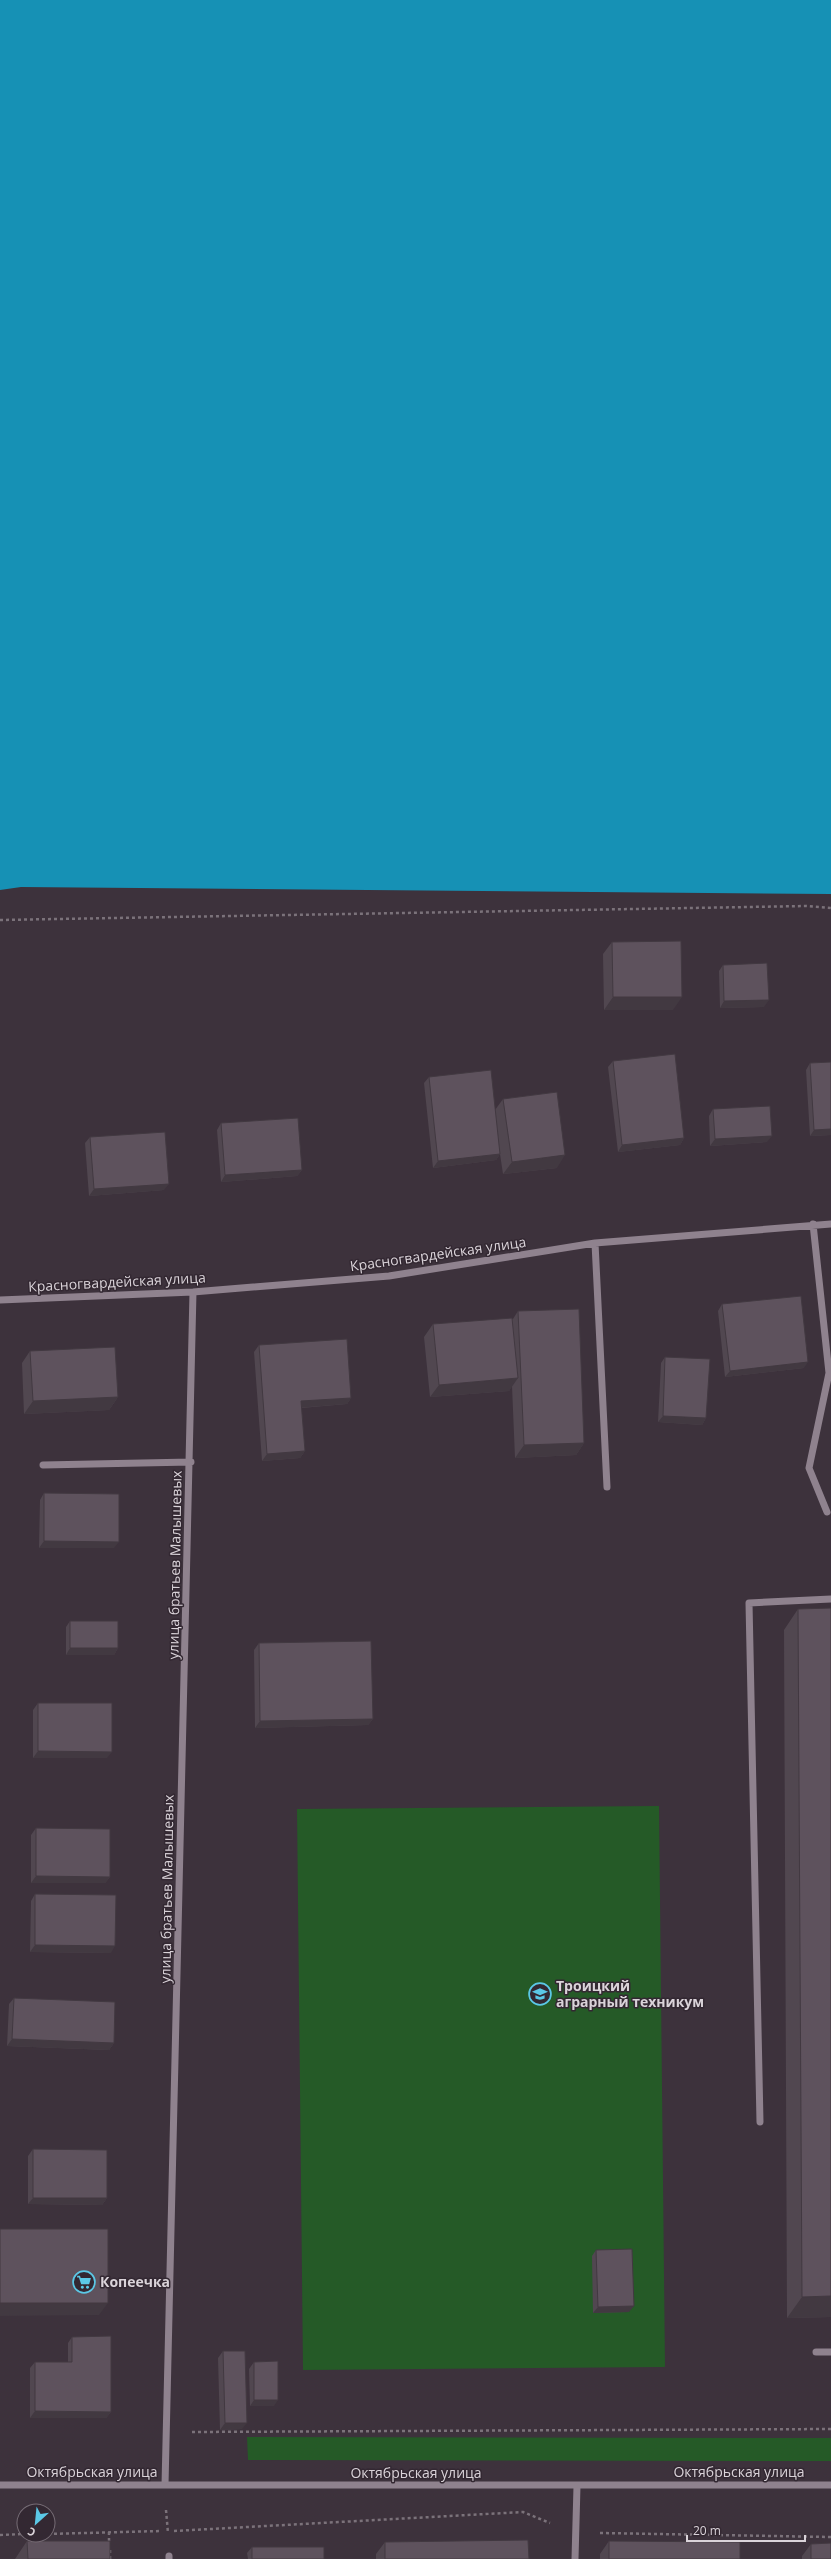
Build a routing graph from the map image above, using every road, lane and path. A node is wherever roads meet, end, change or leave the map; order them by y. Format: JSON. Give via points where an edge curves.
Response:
{"nodes":[{"id":1,"x":831,"y":908,"type":"edge"},
{"id":2,"x":0,"y":920,"type":"edge"},
{"id":3,"x":813,"y":1224,"type":"junction"},
{"id":4,"x":831,"y":1224,"type":"edge"},
{"id":5,"x":595,"y":1243,"type":"junction"},
{"id":6,"x":193,"y":1292,"type":"junction"},
{"id":7,"x":0,"y":1300,"type":"edge"},
{"id":8,"x":191,"y":1462,"type":"junction"},
{"id":9,"x":43,"y":1465,"type":"dead end"},
{"id":10,"x":607,"y":1487,"type":"dead end"},
{"id":11,"x":828,"y":1512,"type":"dead end"},
{"id":12,"x":831,"y":1599,"type":"edge"},
{"id":13,"x":760,"y":2122,"type":"dead end"},
{"id":14,"x":816,"y":2352,"type":"dead end"},
{"id":15,"x":831,"y":2352,"type":"edge"},
{"id":16,"x":831,"y":2429,"type":"edge"},
{"id":17,"x":166,"y":2432,"type":"junction"},
{"id":18,"x":0,"y":2485,"type":"edge"},
{"id":19,"x":831,"y":2485,"type":"edge"},
{"id":20,"x":165,"y":2486,"type":"junction"},
{"id":21,"x":578,"y":2486,"type":"junction"},
{"id":22,"x":167,"y":2531,"type":"junction"},
{"id":23,"x":109,"y":2532,"type":"junction"},
{"id":24,"x":575,"y":2533,"type":"junction"},
{"id":25,"x":16,"y":2534,"type":"edge"},
{"id":26,"x":56,"y":2534,"type":"edge"},
{"id":27,"x":0,"y":2535,"type":"edge"},
{"id":28,"x":831,"y":2537,"type":"edge"},
{"id":29,"x":169,"y":2557,"type":"edge"},
{"id":30,"x":110,"y":2559,"type":"edge"},
{"id":31,"x":575,"y":2559,"type":"edge"}],
"edges":[{"from":1,"to":2,"type":"path","via":[[790,906]]},
{"from":3,"to":4,"type":"street","name":"Красногвардейская улица"},
{"from":3,"to":5,"type":"street","name":"Красногвардейская улица"},
{"from":3,"to":11,"type":"street","via":[[829,1373],[809,1468]]},
{"from":5,"to":6,"type":"street","name":"Красногвардейская улица","via":[[389,1276]]},
{"from":5,"to":10,"type":"street"},
{"from":6,"to":7,"type":"street","name":"Красногвардейская улица"},
{"from":6,"to":8,"type":"street","name":"улица братьев Малышевых"},
{"from":8,"to":9,"type":"street"},
{"from":8,"to":17,"type":"street","name":"улица братьев Малышевых"},
{"from":12,"to":13,"type":"street","via":[[749,1602]]},
{"from":14,"to":15,"type":"street"},
{"from":16,"to":17,"type":"path"},
{"from":17,"to":20,"type":"street","name":"улица братьев Малышевых"},
{"from":18,"to":20,"type":"street","name":"Октябрьская улица"},
{"from":19,"to":21,"type":"street","name":"Октябрьская улица"},
{"from":20,"to":21,"type":"street","name":"Октябрьская улица"},
{"from":20,"to":22,"type":"path"},
{"from":21,"to":24,"type":"street"},
{"from":22,"to":23,"type":"path"},
{"from":22,"to":24,"type":"path","via":[[523,2512]]},
{"from":22,"to":29,"type":"path"},
{"from":23,"to":26,"type":"path"},
{"from":23,"to":30,"type":"path"},
{"from":24,"to":28,"type":"path"},
{"from":24,"to":31,"type":"street"},
{"from":25,"to":27,"type":"path"}]}
